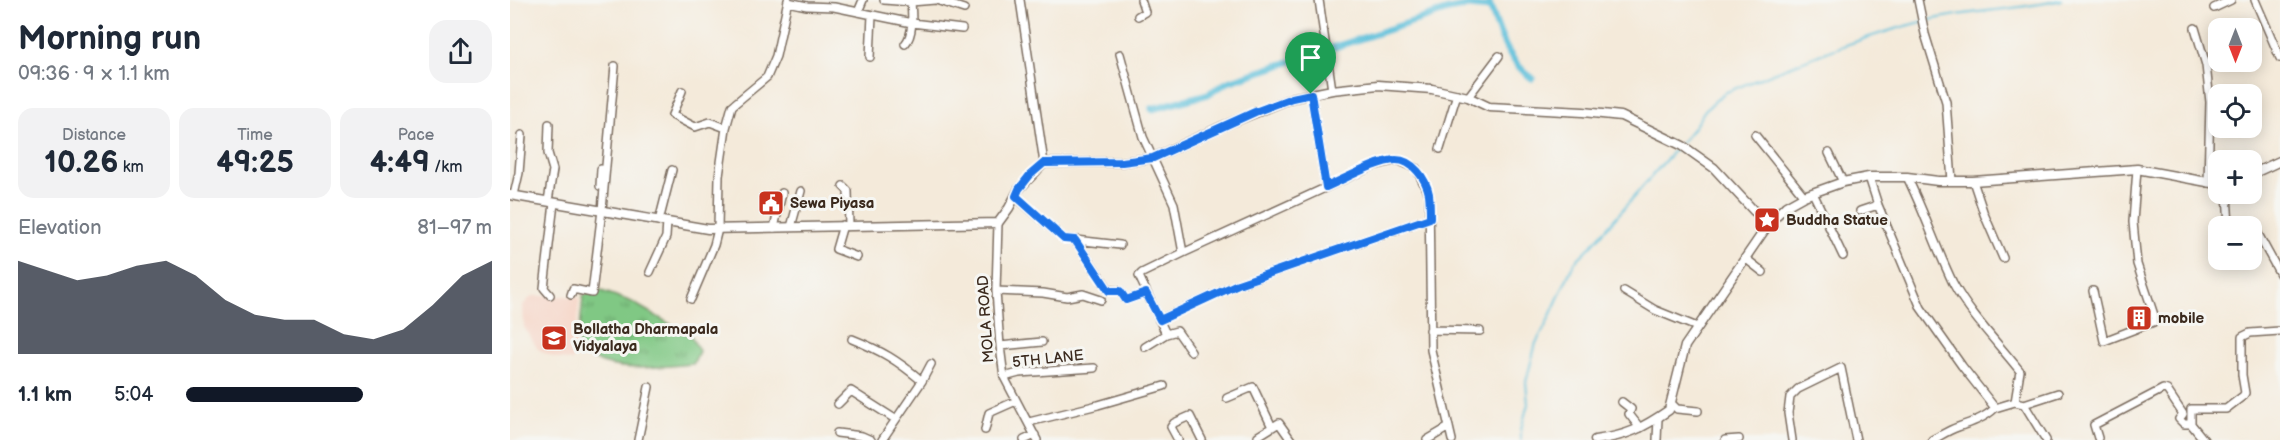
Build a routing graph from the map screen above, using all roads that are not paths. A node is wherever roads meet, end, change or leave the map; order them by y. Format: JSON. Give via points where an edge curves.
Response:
{"nodes":[{"id":1,"x":863,"y":0,"type":"edge"},
{"id":2,"x":884,"y":0,"type":"edge"},
{"id":3,"x":935,"y":0,"type":"edge"},
{"id":4,"x":1020,"y":0,"type":"edge"},
{"id":5,"x":1141,"y":0,"type":"edge"},
{"id":6,"x":1319,"y":0,"type":"edge"},
{"id":7,"x":1918,"y":0,"type":"edge"},
{"id":8,"x":2231,"y":0,"type":"edge"},
{"id":9,"x":2255,"y":0,"type":"edge"},
{"id":10,"x":788,"y":1,"type":"edge"},
{"id":11,"x":911,"y":2,"type":"junction"},
{"id":12,"x":2214,"y":8,"type":"dead end"},
{"id":13,"x":964,"y":9,"type":"dead end"},
{"id":14,"x":858,"y":12,"type":"junction"},
{"id":15,"x":872,"y":15,"type":"junction"},
{"id":16,"x":1138,"y":16,"type":"dead end"},
{"id":17,"x":912,"y":23,"type":"junction"},
{"id":18,"x":962,"y":28,"type":"dead end"},
{"id":19,"x":2195,"y":28,"type":"dead end"},
{"id":20,"x":905,"y":44,"type":"dead end"},
{"id":21,"x":1120,"y":54,"type":"dead end"},
{"id":22,"x":1499,"y":56,"type":"dead end"},
{"id":23,"x":870,"y":57,"type":"dead end"},
{"id":24,"x":2280,"y":58,"type":"edge"},
{"id":25,"x":615,"y":66,"type":"dead end"},
{"id":26,"x":1332,"y":90,"type":"junction"},
{"id":27,"x":682,"y":91,"type":"dead end"},
{"id":28,"x":1311,"y":94,"type":"junction"},
{"id":29,"x":1457,"y":94,"type":"junction"},
{"id":30,"x":1468,"y":97,"type":"junction"},
{"id":31,"x":549,"y":124,"type":"dead end"},
{"id":32,"x":726,"y":128,"type":"junction"},
{"id":33,"x":522,"y":135,"type":"dead end"},
{"id":34,"x":1755,"y":135,"type":"dead end"},
{"id":35,"x":1440,"y":149,"type":"dead end"},
{"id":36,"x":2209,"y":150,"type":"edge"},
{"id":37,"x":1829,"y":153,"type":"dead end"},
{"id":38,"x":1153,"y":158,"type":"junction"},
{"id":39,"x":2280,"y":161,"type":"edge"},
{"id":40,"x":1044,"y":163,"type":"junction"},
{"id":41,"x":601,"y":169,"type":"dead end"},
{"id":42,"x":2137,"y":169,"type":"junction"},
{"id":43,"x":2262,"y":169,"type":"edge"},
{"id":44,"x":672,"y":170,"type":"dead end"},
{"id":45,"x":1869,"y":177,"type":"junction"},
{"id":46,"x":1907,"y":177,"type":"junction"},
{"id":47,"x":1952,"y":181,"type":"junction"},
{"id":48,"x":1973,"y":181,"type":"junction"},
{"id":49,"x":1843,"y":183,"type":"junction"},
{"id":50,"x":2208,"y":183,"type":"edge"},
{"id":51,"x":843,"y":186,"type":"dead end"},
{"id":52,"x":1326,"y":187,"type":"junction"},
{"id":53,"x":801,"y":191,"type":"dead end"},
{"id":54,"x":782,"y":193,"type":"dead end"},
{"id":55,"x":512,"y":195,"type":"edge"},
{"id":56,"x":1809,"y":195,"type":"junction"},
{"id":57,"x":1016,"y":196,"type":"junction"},
{"id":58,"x":551,"y":202,"type":"junction"},
{"id":59,"x":1878,"y":205,"type":"junction"},
{"id":60,"x":600,"y":209,"type":"junction"},
{"id":61,"x":1860,"y":211,"type":"dead end"},
{"id":62,"x":1430,"y":218,"type":"junction"},
{"id":63,"x":663,"y":222,"type":"junction"},
{"id":64,"x":1770,"y":222,"type":"junction"},
{"id":65,"x":998,"y":224,"type":"junction"},
{"id":66,"x":846,"y":225,"type":"junction"},
{"id":67,"x":792,"y":227,"type":"junction"},
{"id":68,"x":774,"y":228,"type":"junction"},
{"id":69,"x":718,"y":229,"type":"junction"},
{"id":70,"x":1075,"y":240,"type":"junction"},
{"id":71,"x":2262,"y":241,"type":"edge"},
{"id":72,"x":1120,"y":245,"type":"dead end"},
{"id":73,"x":1183,"y":253,"type":"junction"},
{"id":74,"x":1843,"y":256,"type":"dead end"},
{"id":75,"x":857,"y":257,"type":"dead end"},
{"id":76,"x":1745,"y":258,"type":"junction"},
{"id":77,"x":2003,"y":258,"type":"dead end"},
{"id":78,"x":650,"y":272,"type":"dead end"},
{"id":79,"x":1762,"y":272,"type":"dead end"},
{"id":80,"x":2280,"y":274,"type":"edge"},
{"id":81,"x":996,"y":291,"type":"junction"},
{"id":82,"x":1624,"y":291,"type":"dead end"},
{"id":83,"x":2093,"y":291,"type":"dead end"},
{"id":84,"x":1146,"y":293,"type":"junction"},
{"id":85,"x":550,"y":295,"type":"dead end"},
{"id":86,"x":571,"y":295,"type":"dead end"},
{"id":87,"x":691,"y":299,"type":"dead end"},
{"id":88,"x":1101,"y":300,"type":"dead end"},
{"id":89,"x":1160,"y":320,"type":"junction"},
{"id":90,"x":1697,"y":327,"type":"junction"},
{"id":91,"x":1430,"y":330,"type":"junction"},
{"id":92,"x":1480,"y":331,"type":"dead end"},
{"id":93,"x":2280,"y":332,"type":"edge"},
{"id":94,"x":1166,"y":334,"type":"junction"},
{"id":95,"x":852,"y":339,"type":"dead end"},
{"id":96,"x":1042,"y":342,"type":"dead end"},
{"id":97,"x":1000,"y":346,"type":"junction"},
{"id":98,"x":1145,"y":347,"type":"dead end"},
{"id":99,"x":1191,"y":351,"type":"dead end"},
{"id":100,"x":931,"y":364,"type":"dead end"},
{"id":101,"x":1094,"y":368,"type":"dead end"},
{"id":102,"x":1004,"y":377,"type":"junction"},
{"id":103,"x":922,"y":381,"type":"junction"},
{"id":104,"x":1164,"y":386,"type":"dead end"},
{"id":105,"x":650,"y":387,"type":"dead end"},
{"id":106,"x":2058,"y":393,"type":"dead end"},
{"id":107,"x":1227,"y":398,"type":"dead end"},
{"id":108,"x":1016,"y":401,"type":"junction"},
{"id":109,"x":1622,"y":402,"type":"dead end"},
{"id":110,"x":2015,"y":402,"type":"junction"},
{"id":111,"x":838,"y":404,"type":"dead end"},
{"id":112,"x":1672,"y":404,"type":"junction"},
{"id":113,"x":2024,"y":404,"type":"junction"},
{"id":114,"x":1995,"y":408,"type":"junction"},
{"id":115,"x":1698,"y":411,"type":"dead end"},
{"id":116,"x":896,"y":418,"type":"junction"},
{"id":117,"x":1658,"y":418,"type":"junction"},
{"id":118,"x":1029,"y":422,"type":"junction"},
{"id":119,"x":2191,"y":424,"type":"junction"},
{"id":120,"x":1272,"y":427,"type":"junction"},
{"id":121,"x":1449,"y":427,"type":"junction"},
{"id":122,"x":1640,"y":428,"type":"junction"},
{"id":123,"x":985,"y":430,"type":"dead end"},
{"id":124,"x":837,"y":433,"type":"dead end"},
{"id":125,"x":1258,"y":436,"type":"dead end"},
{"id":126,"x":1036,"y":438,"type":"edge"},
{"id":127,"x":2098,"y":438,"type":"dead end"},
{"id":128,"x":1739,"y":439,"type":"edge"},
{"id":129,"x":638,"y":440,"type":"edge"},
{"id":130,"x":871,"y":440,"type":"edge"},
{"id":131,"x":882,"y":440,"type":"edge"},
{"id":132,"x":1024,"y":440,"type":"edge"},
{"id":133,"x":1178,"y":440,"type":"edge"},
{"id":134,"x":1202,"y":440,"type":"edge"},
{"id":135,"x":1291,"y":440,"type":"edge"},
{"id":136,"x":1427,"y":440,"type":"edge"},
{"id":137,"x":1452,"y":440,"type":"edge"},
{"id":138,"x":1595,"y":440,"type":"edge"},
{"id":139,"x":1657,"y":440,"type":"edge"},
{"id":140,"x":1725,"y":440,"type":"edge"},
{"id":141,"x":1792,"y":440,"type":"edge"},
{"id":142,"x":1856,"y":440,"type":"edge"},
{"id":143,"x":1932,"y":440,"type":"edge"},
{"id":144,"x":2046,"y":440,"type":"edge"},
{"id":145,"x":2204,"y":440,"type":"edge"}],
"edges":[{"from":1,"to":14,"type":"street"},
{"from":2,"to":11,"type":"street"},
{"from":3,"to":11,"type":"street"},
{"from":3,"to":13,"type":"street"},
{"from":4,"to":40,"type":"street"},
{"from":5,"to":16,"type":"street","via":[[1145,12]]},
{"from":6,"to":26,"type":"street"},
{"from":7,"to":47,"type":"street","via":[[1946,102]]},
{"from":8,"to":12,"type":"street"},
{"from":9,"to":24,"type":"street"},
{"from":10,"to":14,"type":"street"},
{"from":10,"to":32,"type":"street","via":[[776,56],[767,76],[732,106]]},
{"from":11,"to":17,"type":"street"},
{"from":14,"to":15,"type":"street"},
{"from":15,"to":17,"type":"street"},
{"from":15,"to":23,"type":"street"},
{"from":17,"to":18,"type":"street"},
{"from":17,"to":20,"type":"street"},
{"from":19,"to":36,"type":"street","via":[[2210,102]]},
{"from":21,"to":38,"type":"street","via":[[1143,137]]},
{"from":22,"to":30,"type":"street"},
{"from":25,"to":60,"type":"street"},
{"from":26,"to":28,"type":"street"},
{"from":26,"to":29,"type":"street","via":[[1378,86]]},
{"from":27,"to":32,"type":"street","via":[[672,115],[695,127],[710,122]]},
{"from":28,"to":38,"type":"street","via":[[1255,112]]},
{"from":28,"to":52,"type":"street"},
{"from":29,"to":30,"type":"street"},
{"from":29,"to":35,"type":"street"},
{"from":30,"to":64,"type":"street","via":[[1489,107],[1621,116],[1673,140],[1714,168],[1754,212]]},
{"from":31,"to":58,"type":"street"},
{"from":32,"to":69,"type":"street","via":[[719,176]]},
{"from":33,"to":55,"type":"street","via":[[519,173]]},
{"from":34,"to":56,"type":"street"},
{"from":37,"to":49,"type":"street"},
{"from":38,"to":40,"type":"street"},
{"from":38,"to":73,"type":"street","via":[[1174,204]]},
{"from":39,"to":43,"type":"street"},
{"from":40,"to":57,"type":"street"},
{"from":41,"to":60,"type":"street"},
{"from":42,"to":48,"type":"street"},
{"from":42,"to":50,"type":"street"},
{"from":42,"to":83,"type":"street","via":[[2133,222],[2137,264],[2156,321],[2104,341]]},
{"from":44,"to":63,"type":"street"},
{"from":45,"to":46,"type":"street"},
{"from":45,"to":49,"type":"street"},
{"from":45,"to":59,"type":"street"},
{"from":46,"to":47,"type":"street"},
{"from":46,"to":110,"type":"street","via":[[1954,284],[2020,371]]},
{"from":47,"to":48,"type":"street"},
{"from":48,"to":77,"type":"street"},
{"from":49,"to":56,"type":"street"},
{"from":51,"to":66,"type":"street","via":[[848,191]]},
{"from":52,"to":62,"type":"street","via":[[1397,160],[1416,168],[1423,179],[1429,194]]},
{"from":52,"to":73,"type":"street"},
{"from":53,"to":67,"type":"street"},
{"from":54,"to":68,"type":"street"},
{"from":55,"to":58,"type":"street"},
{"from":56,"to":64,"type":"street","via":[[1786,206]]},
{"from":56,"to":74,"type":"street"},
{"from":57,"to":65,"type":"street"},
{"from":57,"to":70,"type":"street","via":[[1064,239]]},
{"from":58,"to":60,"type":"street"},
{"from":58,"to":85,"type":"street","via":[[544,288]]},
{"from":59,"to":61,"type":"street"},
{"from":59,"to":114,"type":"street","via":[[1921,308]]},
{"from":60,"to":63,"type":"street"},
{"from":60,"to":86,"type":"street","via":[[592,292],[573,289]]},
{"from":62,"to":89,"type":"street","via":[[1238,284]]},
{"from":62,"to":91,"type":"street"},
{"from":63,"to":69,"type":"street"},
{"from":63,"to":78,"type":"street","via":[[666,237]]},
{"from":64,"to":76,"type":"street"},
{"from":65,"to":66,"type":"street"},
{"from":65,"to":81,"type":"street","name":"MOLA ROAD"},
{"from":66,"to":67,"type":"street"},
{"from":66,"to":75,"type":"street","via":[[836,249]]},
{"from":67,"to":68,"type":"street"},
{"from":68,"to":69,"type":"street"},
{"from":69,"to":87,"type":"street"},
{"from":70,"to":72,"type":"street"},
{"from":70,"to":84,"type":"street","via":[[1109,291],[1120,291],[1126,300]]},
{"from":71,"to":80,"type":"street"},
{"from":73,"to":84,"type":"street","via":[[1139,276]]},
{"from":76,"to":79,"type":"street"},
{"from":76,"to":90,"type":"street"},
{"from":81,"to":88,"type":"street","via":[[1067,297],[1083,294]]},
{"from":81,"to":97,"type":"street","name":"MOLA ROAD"},
{"from":82,"to":90,"type":"street","via":[[1654,310]]},
{"from":84,"to":89,"type":"street"},
{"from":89,"to":94,"type":"street"},
{"from":90,"to":112,"type":"street","via":[[1685,346]]},
{"from":91,"to":92,"type":"street"},
{"from":91,"to":121,"type":"street"},
{"from":93,"to":119,"type":"street","via":[[2242,337],[2245,393],[2226,409],[2191,409]]},
{"from":94,"to":98,"type":"street"},
{"from":94,"to":99,"type":"street","via":[[1177,331]]},
{"from":95,"to":103,"type":"street","via":[[884,352]]},
{"from":96,"to":97,"type":"street"},
{"from":97,"to":102,"type":"street","name":"MOLA ROAD"},
{"from":100,"to":103,"type":"street"},
{"from":101,"to":102,"type":"street","name":"5TH LANE"},
{"from":102,"to":108,"type":"street","name":"MOLA ROAD"},
{"from":103,"to":116,"type":"street"},
{"from":104,"to":118,"type":"street"},
{"from":105,"to":129,"type":"street"},
{"from":106,"to":113,"type":"street"},
{"from":107,"to":120,"type":"street","via":[[1253,387]]},
{"from":108,"to":118,"type":"street","name":"MOLA ROAD"},
{"from":108,"to":123,"type":"street","via":[[988,413]]},
{"from":109,"to":122,"type":"street","via":[[1631,409],[1629,414]]},
{"from":110,"to":113,"type":"street"},
{"from":110,"to":114,"type":"street"},
{"from":111,"to":116,"type":"street","via":[[851,390]]},
{"from":112,"to":115,"type":"street","via":[[1677,409]]},
{"from":112,"to":117,"type":"street"},
{"from":113,"to":144,"type":"street"},
{"from":114,"to":143,"type":"street","via":[[1988,415]]},
{"from":116,"to":131,"type":"street"},
{"from":117,"to":122,"type":"street"},
{"from":117,"to":139,"type":"street"},
{"from":118,"to":126,"type":"street","name":"MOLA ROAD"},
{"from":119,"to":127,"type":"street","via":[[2179,419],[2183,414],[2163,388],[2094,425]]},
{"from":119,"to":145,"type":"street"},
{"from":120,"to":125,"type":"street"},
{"from":120,"to":135,"type":"street","via":[[1280,423]]},
{"from":121,"to":136,"type":"street"},
{"from":121,"to":137,"type":"street"},
{"from":122,"to":138,"type":"street","via":[[1619,437]]},
{"from":124,"to":130,"type":"street"},
{"from":126,"to":132,"type":"street"},
{"from":128,"to":140,"type":"street"},
{"from":133,"to":134,"type":"street","via":[[1171,427],[1190,416]]},
{"from":141,"to":142,"type":"street","via":[[1790,397],[1841,368]]}]}
